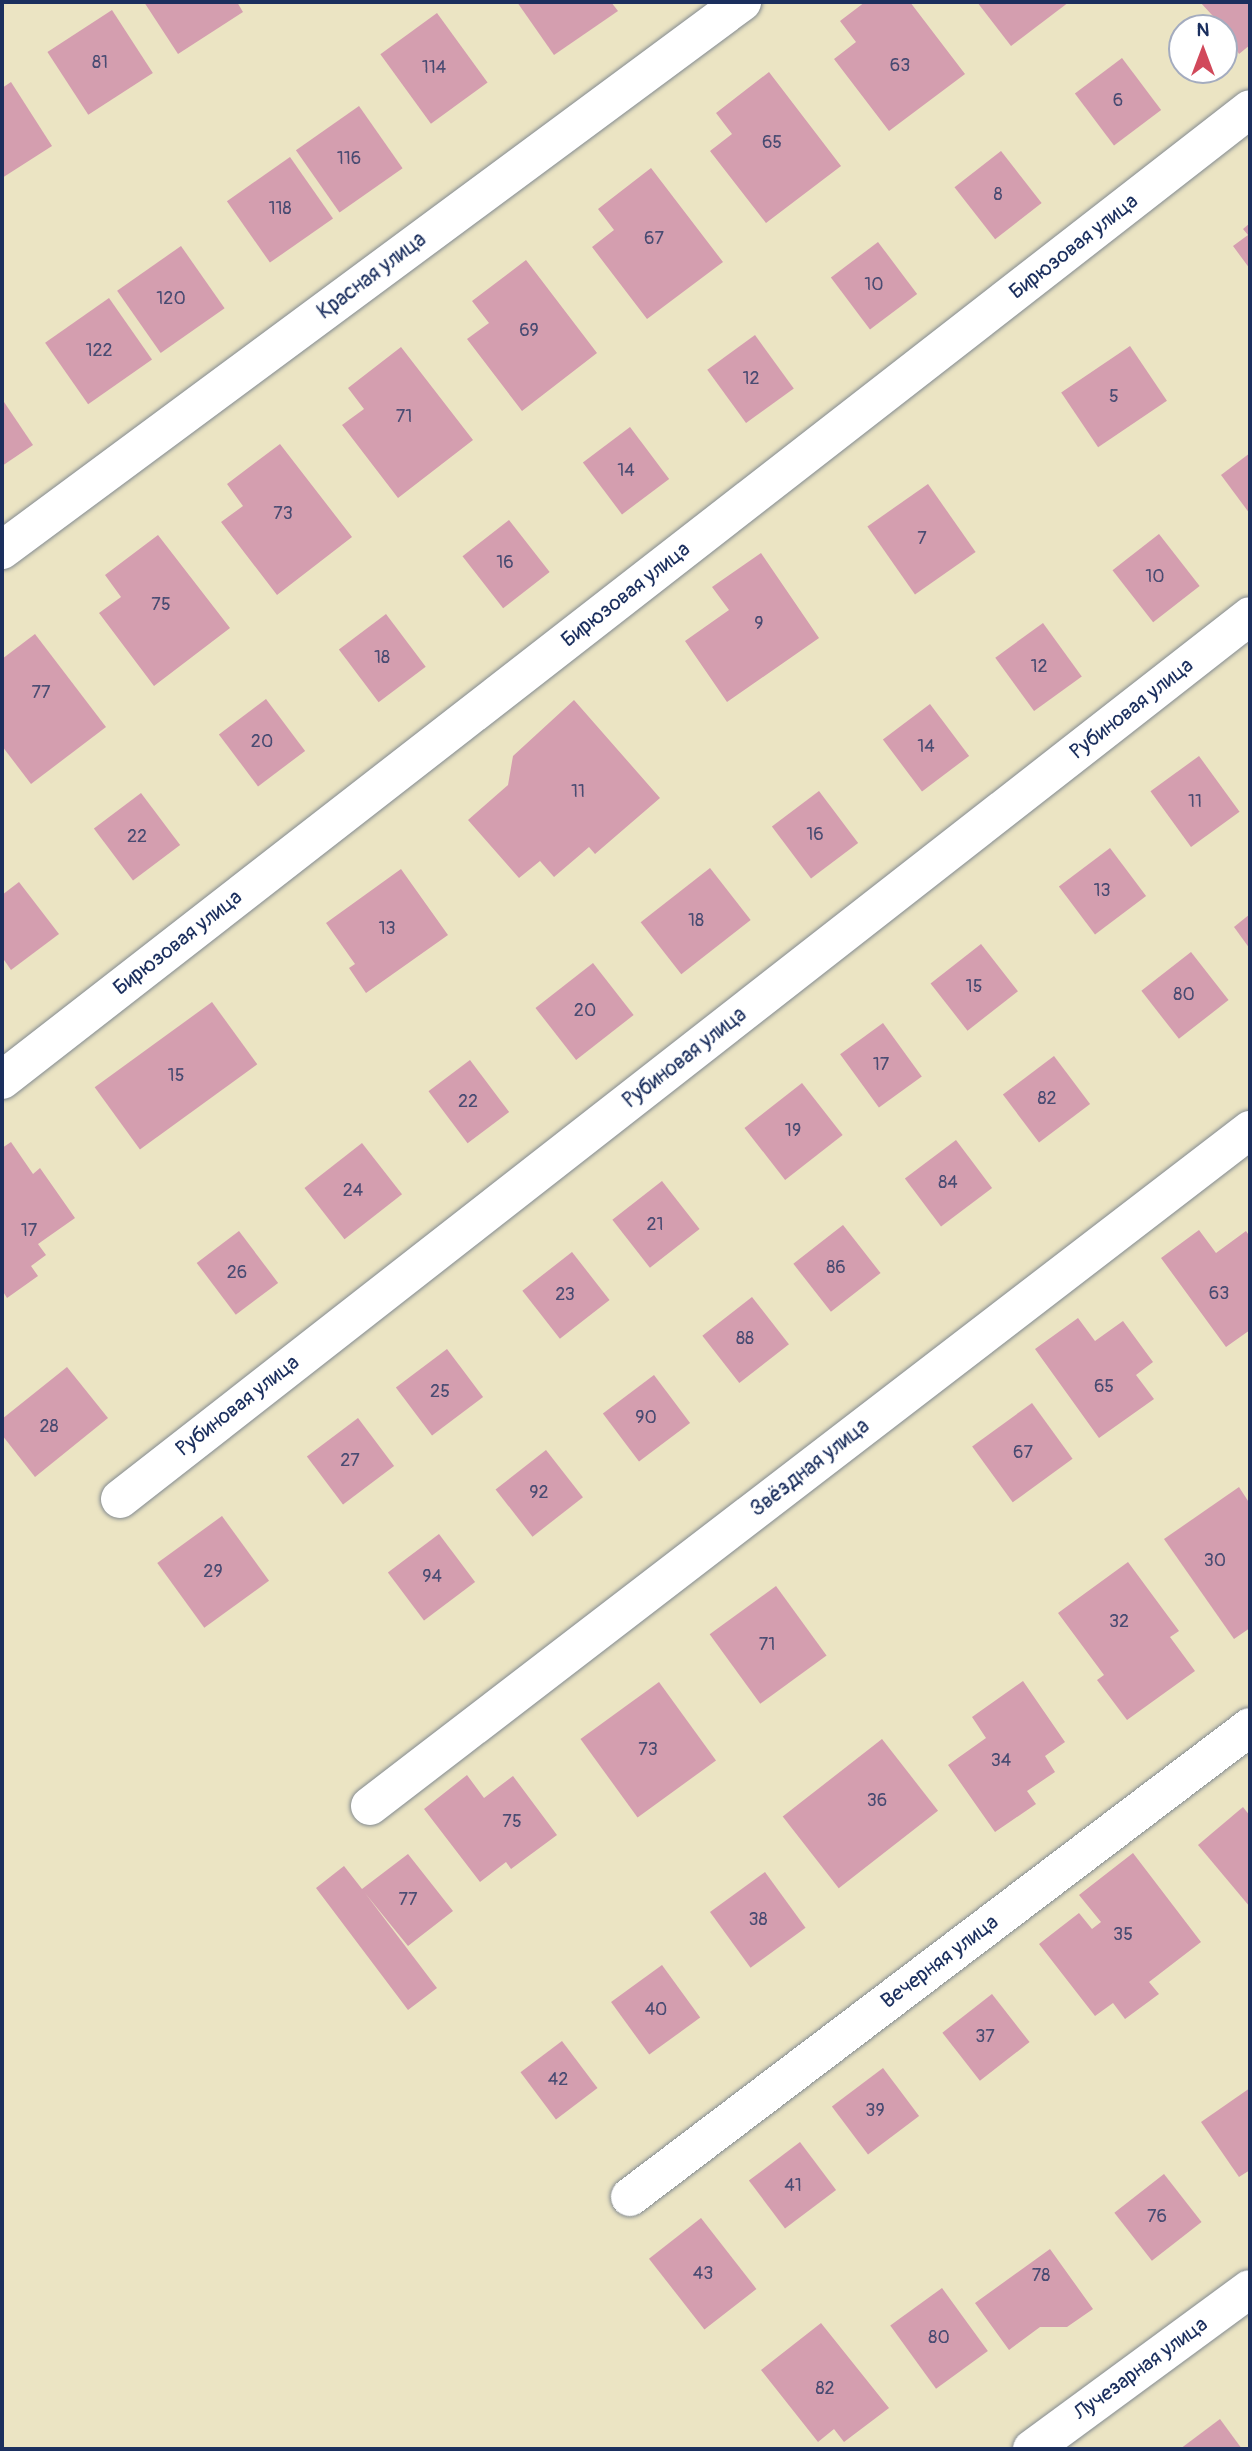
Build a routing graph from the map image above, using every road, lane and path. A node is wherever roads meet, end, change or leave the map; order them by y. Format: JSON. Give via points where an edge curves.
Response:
{"nodes":[{"id":1,"x":742,"y":2,"type":"edge"},
{"id":2,"x":1250,"y":109,"type":"edge"},
{"id":3,"x":2,"y":550,"type":"edge"},
{"id":4,"x":1250,"y":616,"type":"edge"},
{"id":5,"x":2,"y":1080,"type":"edge"},
{"id":6,"x":1250,"y":1129,"type":"edge"},
{"id":7,"x":120,"y":1499,"type":"dead end"},
{"id":8,"x":1250,"y":1727,"type":"edge"},
{"id":9,"x":370,"y":1807,"type":"dead end"},
{"id":10,"x":630,"y":2197,"type":"dead end"},
{"id":11,"x":1250,"y":2289,"type":"edge"},
{"id":12,"x":1032,"y":2449,"type":"edge"}],
"edges":[{"from":1,"to":3,"type":"street","name":"Красная улица"},
{"from":2,"to":5,"type":"street","name":"Бирюзовая улица"},
{"from":4,"to":7,"type":"street","name":"Рубиновая улица"},
{"from":6,"to":9,"type":"street","name":"Звёздная улица"},
{"from":8,"to":10,"type":"street","name":"Вечерняя улица"},
{"from":11,"to":12,"type":"street","name":"Лучезарная улица"}]}
